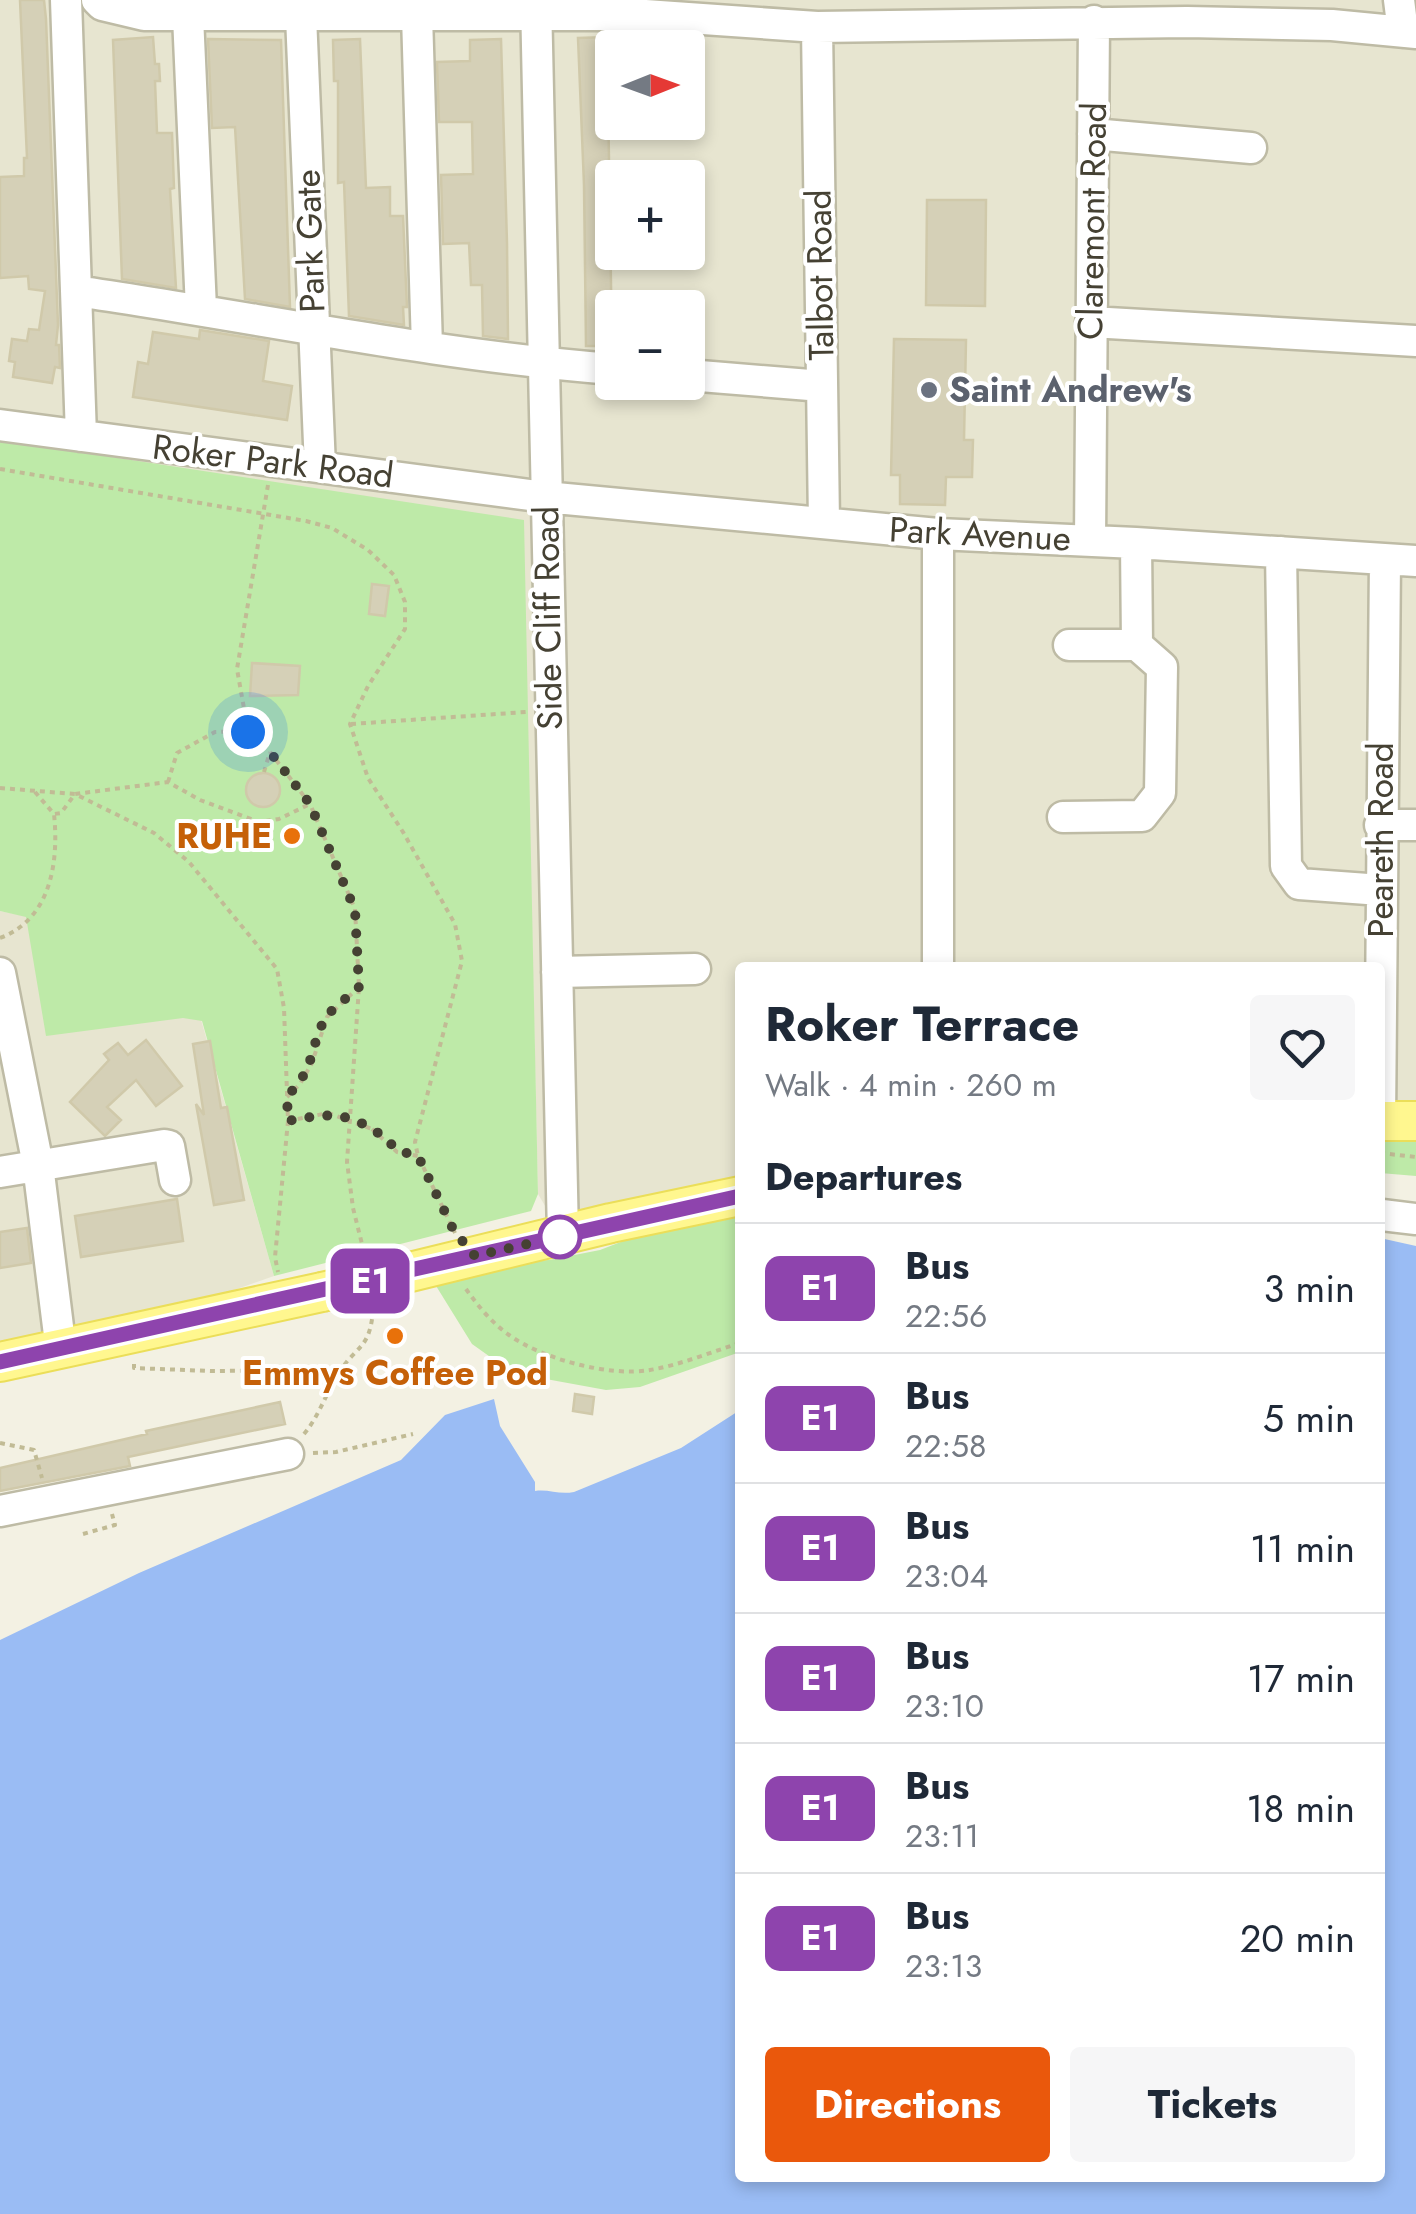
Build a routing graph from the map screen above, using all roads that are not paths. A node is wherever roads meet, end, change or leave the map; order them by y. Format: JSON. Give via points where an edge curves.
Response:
{"nodes":[{"id":1,"x":66,"y":0,"type":"edge"},
{"id":2,"x":96,"y":0,"type":"edge"},
{"id":3,"x":1399,"y":0,"type":"edge"},
{"id":4,"x":536,"y":7,"type":"edge"},
{"id":5,"x":645,"y":8,"type":"edge"},
{"id":6,"x":1185,"y":11,"type":"edge"},
{"id":7,"x":754,"y":12,"type":"edge"},
{"id":8,"x":1260,"y":12,"type":"edge"},
{"id":9,"x":1330,"y":12,"type":"edge"},
{"id":10,"x":417,"y":15,"type":"junction"},
{"id":11,"x":188,"y":16,"type":"junction"},
{"id":12,"x":301,"y":16,"type":"junction"},
{"id":13,"x":1094,"y":21,"type":"junction"},
{"id":14,"x":817,"y":26,"type":"junction"},
{"id":15,"x":1409,"y":32,"type":"edge"},
{"id":16,"x":1093,"y":134,"type":"junction"},
{"id":17,"x":1251,"y":148,"type":"dead end"},
{"id":18,"x":76,"y":291,"type":"junction"},
{"id":19,"x":201,"y":309,"type":"junction"},
{"id":20,"x":1091,"y":322,"type":"junction"},
{"id":21,"x":314,"y":330,"type":"junction"},
{"id":22,"x":1416,"y":341,"type":"edge"},
{"id":23,"x":427,"y":347,"type":"junction"},
{"id":24,"x":542,"y":364,"type":"junction"},
{"id":25,"x":595,"y":368,"type":"edge"},
{"id":26,"x":705,"y":376,"type":"edge"},
{"id":27,"x":822,"y":386,"type":"junction"},
{"id":28,"x":0,"y":425,"type":"edge"},
{"id":29,"x":81,"y":436,"type":"junction"},
{"id":30,"x":320,"y":466,"type":"junction"},
{"id":31,"x":545,"y":497,"type":"junction"},
{"id":32,"x":824,"y":523,"type":"junction"},
{"id":33,"x":938,"y":534,"type":"junction"},
{"id":34,"x":1090,"y":541,"type":"junction"},
{"id":35,"x":1136,"y":543,"type":"junction"},
{"id":36,"x":1281,"y":552,"type":"junction"},
{"id":37,"x":1385,"y":558,"type":"junction"},
{"id":38,"x":1416,"y":561,"type":"edge"},
{"id":39,"x":1069,"y":645,"type":"dead end"},
{"id":40,"x":1137,"y":645,"type":"junction"},
{"id":41,"x":1064,"y":816,"type":"dead end"},
{"id":42,"x":1380,"y":825,"type":"junction"},
{"id":43,"x":1416,"y":826,"type":"edge"},
{"id":44,"x":1380,"y":890,"type":"junction"},
{"id":45,"x":938,"y":962,"type":"edge"},
{"id":46,"x":1380,"y":962,"type":"edge"},
{"id":47,"x":696,"y":969,"type":"dead end"},
{"id":48,"x":557,"y":972,"type":"junction"},
{"id":49,"x":0,"y":973,"type":"edge"},
{"id":50,"x":1416,"y":1121,"type":"edge"},
{"id":51,"x":1385,"y":1122,"type":"edge"},
{"id":52,"x":38,"y":1165,"type":"junction"},
{"id":53,"x":0,"y":1172,"type":"edge"},
{"id":54,"x":175,"y":1180,"type":"dead end"},
{"id":55,"x":735,"y":1197,"type":"edge"},
{"id":56,"x":1385,"y":1215,"type":"edge"},
{"id":57,"x":1416,"y":1220,"type":"edge"},
{"id":58,"x":563,"y":1236,"type":"junction"},
{"id":59,"x":61,"y":1350,"type":"junction"},
{"id":60,"x":0,"y":1362,"type":"edge"},
{"id":61,"x":288,"y":1454,"type":"road end"},
{"id":62,"x":0,"y":1511,"type":"edge"}],
"edges":[{"from":1,"to":18,"type":"street"},
{"from":2,"to":11,"type":"street","via":[[144,15]]},
{"from":3,"to":15,"type":"street"},
{"from":4,"to":5,"type":"street"},
{"from":4,"to":10,"type":"street"},
{"from":4,"to":24,"type":"street","name":"Side Cliff Road"},
{"from":5,"to":7,"type":"street"},
{"from":6,"to":8,"type":"street"},
{"from":6,"to":13,"type":"street"},
{"from":7,"to":14,"type":"street"},
{"from":8,"to":9,"type":"street"},
{"from":9,"to":15,"type":"street"},
{"from":10,"to":12,"type":"street"},
{"from":10,"to":23,"type":"street"},
{"from":11,"to":12,"type":"street"},
{"from":11,"to":19,"type":"street"},
{"from":12,"to":21,"type":"street","name":"Park Gate"},
{"from":13,"to":14,"type":"street"},
{"from":13,"to":16,"type":"street","name":"Claremont Road"},
{"from":14,"to":27,"type":"street","name":"Talbot Road"},
{"from":16,"to":17,"type":"street"},
{"from":16,"to":20,"type":"street","name":"Claremont Road"},
{"from":18,"to":19,"type":"street"},
{"from":18,"to":29,"type":"street"},
{"from":19,"to":21,"type":"street"},
{"from":20,"to":22,"type":"street"},
{"from":20,"to":34,"type":"street","name":"Claremont Road"},
{"from":21,"to":23,"type":"street"},
{"from":21,"to":30,"type":"street","name":"Park Gate"},
{"from":23,"to":24,"type":"street"},
{"from":24,"to":25,"type":"street"},
{"from":24,"to":31,"type":"street","name":"Side Cliff Road"},
{"from":26,"to":27,"type":"street"},
{"from":27,"to":32,"type":"street","name":"Talbot Road"},
{"from":28,"to":29,"type":"street","name":"Roker Park Road"},
{"from":29,"to":30,"type":"street","name":"Roker Park Road"},
{"from":30,"to":31,"type":"street","name":"Roker Park Road"},
{"from":31,"to":32,"type":"street","name":"Park Avenue"},
{"from":31,"to":48,"type":"street","name":"Side Cliff Road"},
{"from":32,"to":33,"type":"street","name":"Park Avenue"},
{"from":33,"to":34,"type":"street","name":"Park Avenue"},
{"from":33,"to":45,"type":"street"},
{"from":34,"to":35,"type":"street","name":"Park Avenue"},
{"from":35,"to":36,"type":"street","name":"Park Avenue"},
{"from":35,"to":40,"type":"street"},
{"from":36,"to":37,"type":"street","name":"Park Avenue"},
{"from":36,"to":44,"type":"street","via":[[1286,866],[1298,884]]},
{"from":37,"to":38,"type":"street","name":"Park Avenue"},
{"from":37,"to":42,"type":"street","name":"Peareth Road"},
{"from":39,"to":40,"type":"street"},
{"from":40,"to":41,"type":"street","via":[[1162,667],[1160,793],[1142,816]]},
{"from":42,"to":43,"type":"street"},
{"from":42,"to":44,"type":"street","name":"Peareth Road"},
{"from":44,"to":46,"type":"street","name":"Peareth Road"},
{"from":47,"to":48,"type":"street"},
{"from":48,"to":58,"type":"street","name":"Side Cliff Road"},
{"from":49,"to":52,"type":"street"},
{"from":50,"to":51,"type":"main road"},
{"from":52,"to":53,"type":"street"},
{"from":52,"to":54,"type":"street","via":[[164,1144]]},
{"from":52,"to":59,"type":"street"},
{"from":55,"to":58,"type":"main road"},
{"from":56,"to":57,"type":"street"},
{"from":58,"to":59,"type":"main road","bridge":true,"via":[[468,1269],[406,1273]]},
{"from":59,"to":60,"type":"main road"},
{"from":61,"to":62,"type":"street"}]}
